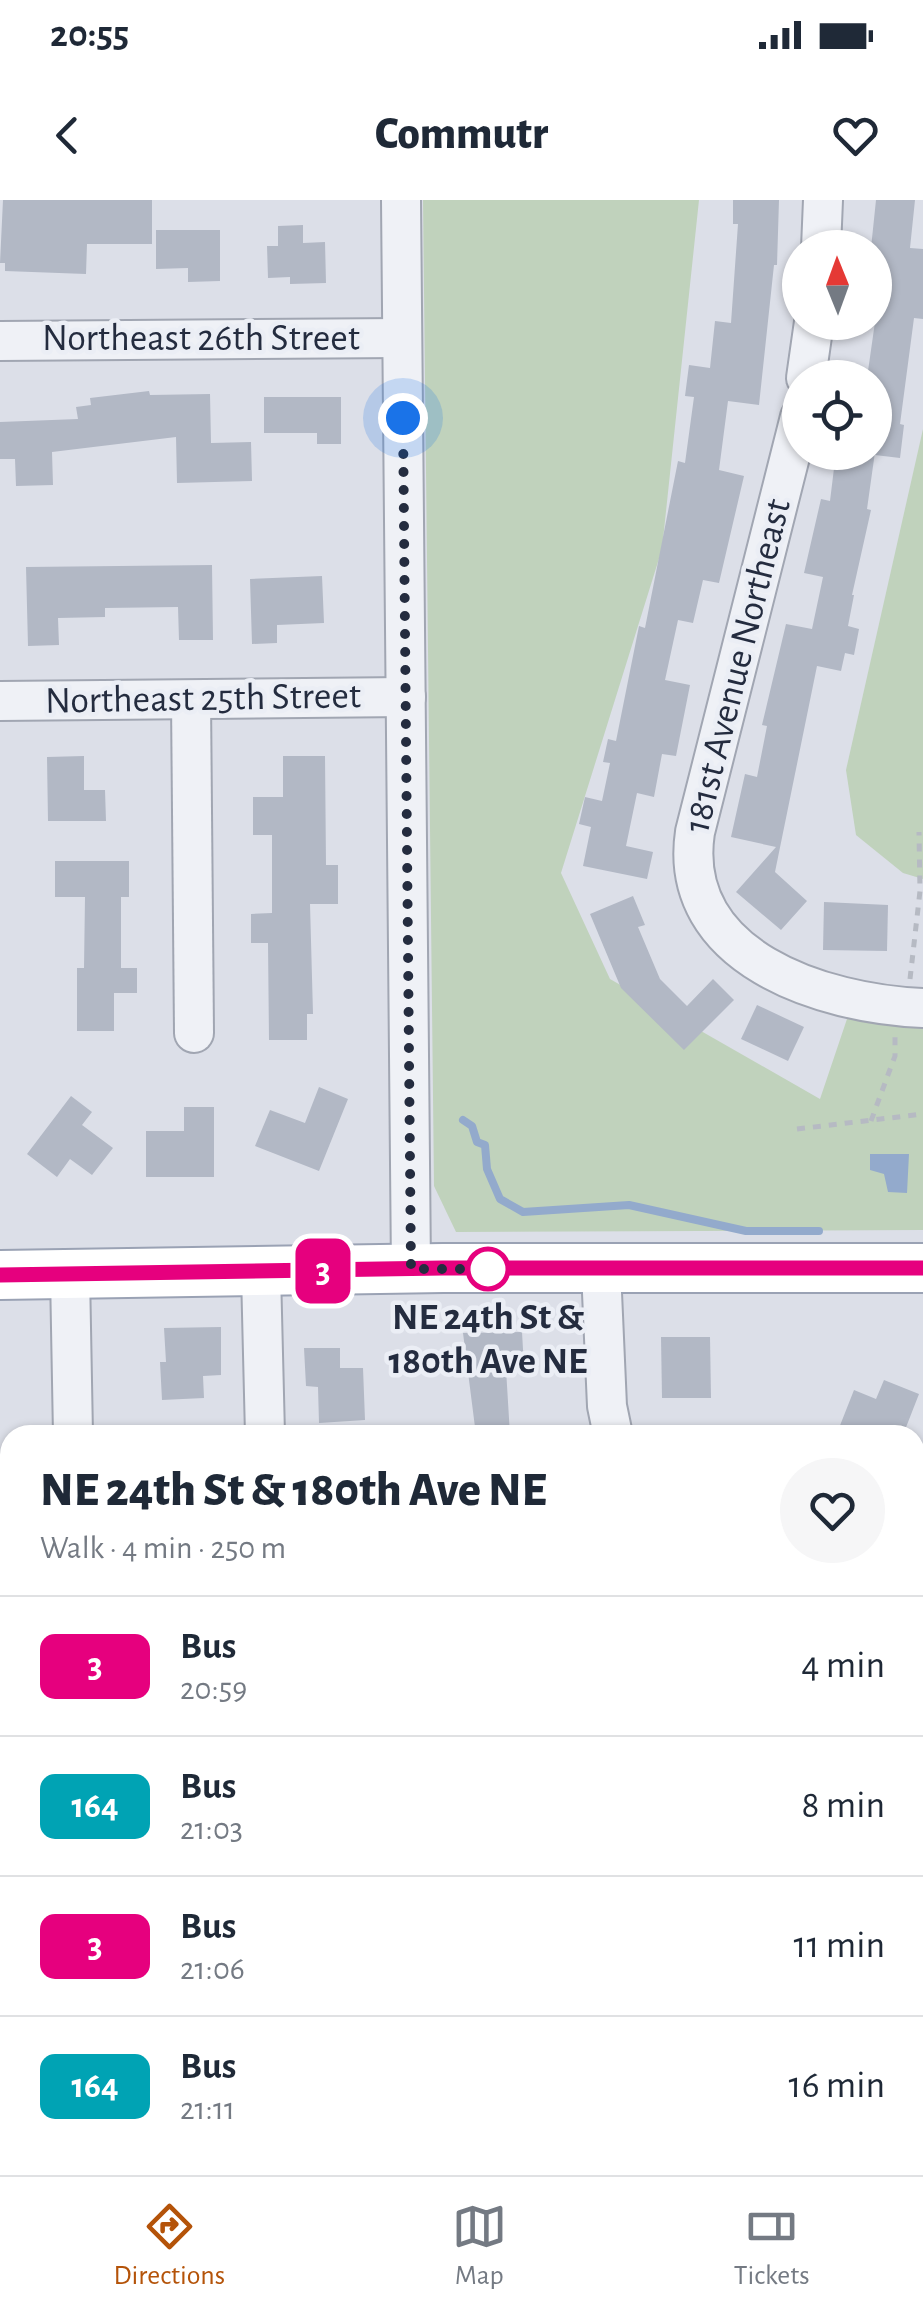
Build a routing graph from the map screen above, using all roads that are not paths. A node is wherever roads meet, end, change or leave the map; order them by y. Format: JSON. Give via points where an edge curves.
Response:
{"nodes":[{"id":1,"x":401,"y":200,"type":"edge"},
{"id":2,"x":823,"y":200,"type":"edge"},
{"id":3,"x":822,"y":230,"type":"edge"},
{"id":4,"x":402,"y":338,"type":"junction"},
{"id":5,"x":0,"y":341,"type":"edge"},
{"id":6,"x":787,"y":470,"type":"edge"},
{"id":7,"x":406,"y":697,"type":"junction"},
{"id":8,"x":191,"y":700,"type":"junction"},
{"id":9,"x":0,"y":701,"type":"edge"},
{"id":10,"x":915,"y":1008,"type":"edge"},
{"id":11,"x":194,"y":1033,"type":"dead end"},
{"id":12,"x":923,"y":1268,"type":"edge"},
{"id":13,"x":411,"y":1269,"type":"junction"},
{"id":14,"x":600,"y":1270,"type":"junction"},
{"id":15,"x":262,"y":1273,"type":"junction"},
{"id":16,"x":70,"y":1274,"type":"junction"},
{"id":17,"x":0,"y":1275,"type":"edge"},
{"id":18,"x":73,"y":1425,"type":"edge"},
{"id":19,"x":264,"y":1425,"type":"edge"},
{"id":20,"x":611,"y":1425,"type":"edge"}],
"edges":[{"from":1,"to":4,"type":"street"},
{"from":2,"to":3,"type":"street"},
{"from":4,"to":5,"type":"street","name":"Northeast 26th Street"},
{"from":4,"to":7,"type":"street"},
{"from":6,"to":10,"type":"street","name":"181st Avenue Northeast","via":[[695,832],[696,884],[708,914],[750,959],[832,994]]},
{"from":7,"to":8,"type":"street","name":"Northeast 25th Street"},
{"from":7,"to":13,"type":"street"},
{"from":8,"to":9,"type":"street","name":"Northeast 25th Street"},
{"from":8,"to":11,"type":"street"},
{"from":12,"to":14,"type":"main road"},
{"from":13,"to":14,"type":"main road"},
{"from":13,"to":15,"type":"main road"},
{"from":14,"to":20,"type":"street"},
{"from":15,"to":16,"type":"main road"},
{"from":15,"to":19,"type":"street"},
{"from":16,"to":17,"type":"main road"},
{"from":16,"to":18,"type":"street"}]}
